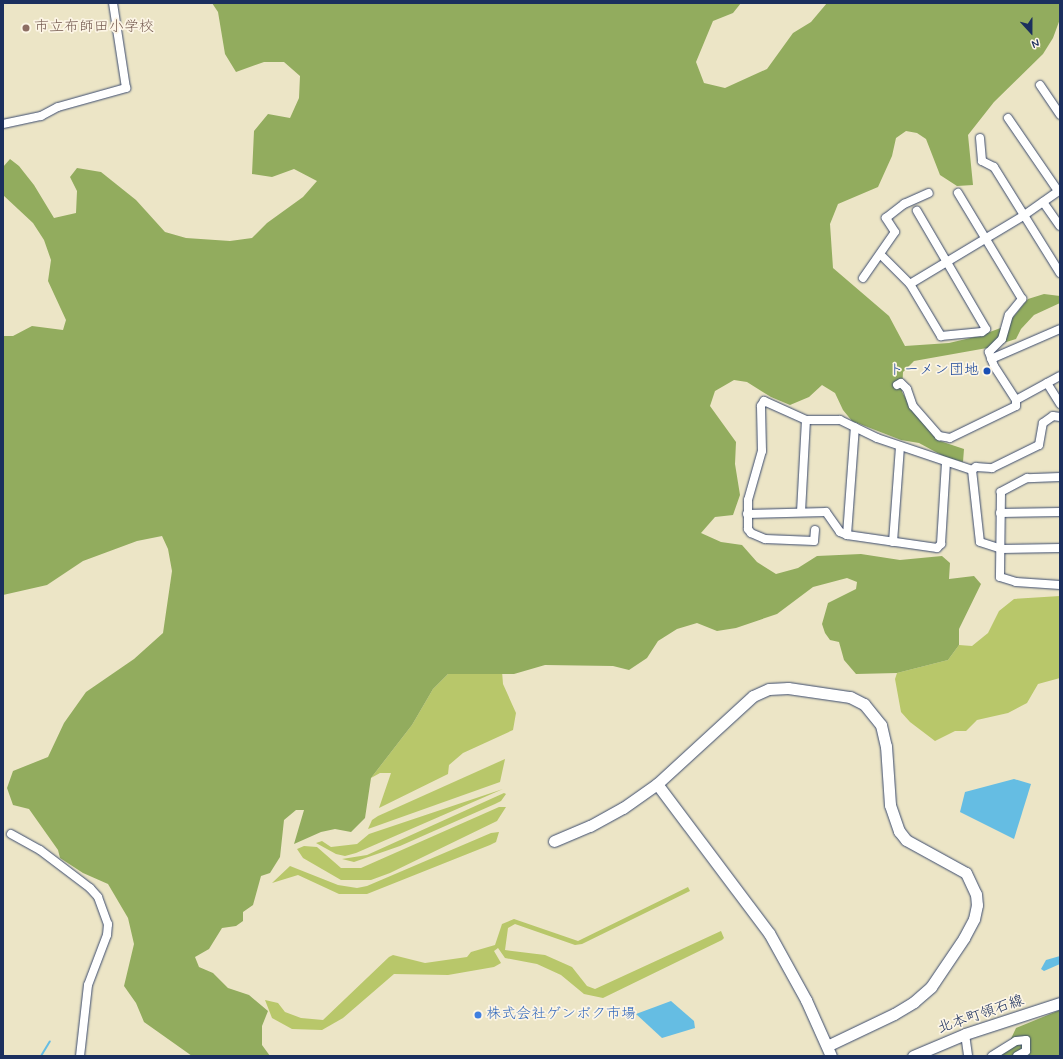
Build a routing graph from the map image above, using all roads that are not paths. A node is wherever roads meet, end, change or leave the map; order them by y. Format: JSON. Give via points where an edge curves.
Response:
{"nodes":[{"id":1,"x":113,"y":3,"type":"edge"},
{"id":2,"x":1040,"y":85,"type":"dead end"},
{"id":3,"x":1060,"y":115,"type":"edge"},
{"id":4,"x":1008,"y":118,"type":"dead end"},
{"id":5,"x":3,"y":124,"type":"edge"},
{"id":6,"x":980,"y":138,"type":"dead end"},
{"id":7,"x":1059,"y":190,"type":"edge"},
{"id":8,"x":929,"y":193,"type":"dead end"},
{"id":9,"x":958,"y":193,"type":"dead end"},
{"id":10,"x":1043,"y":202,"type":"junction"},
{"id":11,"x":917,"y":211,"type":"dead end"},
{"id":12,"x":1023,"y":216,"type":"junction"},
{"id":13,"x":1060,"y":226,"type":"edge"},
{"id":14,"x":985,"y":239,"type":"junction"},
{"id":15,"x":881,"y":255,"type":"junction"},
{"id":16,"x":946,"y":262,"type":"junction"},
{"id":17,"x":1060,"y":273,"type":"edge"},
{"id":18,"x":863,"y":278,"type":"dead end"},
{"id":19,"x":910,"y":284,"type":"junction"},
{"id":20,"x":1060,"y":329,"type":"edge"},
{"id":21,"x":991,"y":359,"type":"junction"},
{"id":22,"x":1060,"y":376,"type":"edge"},
{"id":23,"x":1047,"y":383,"type":"junction"},
{"id":24,"x":897,"y":384,"type":"dead end"},
{"id":25,"x":1016,"y":400,"type":"junction"},
{"id":26,"x":1060,"y":404,"type":"edge"},
{"id":27,"x":1060,"y":418,"type":"edge"},
{"id":28,"x":806,"y":420,"type":"junction"},
{"id":29,"x":855,"y":428,"type":"junction"},
{"id":30,"x":900,"y":446,"type":"junction"},
{"id":31,"x":946,"y":462,"type":"junction"},
{"id":32,"x":972,"y":470,"type":"junction"},
{"id":33,"x":1060,"y":477,"type":"edge"},
{"id":34,"x":801,"y":512,"type":"junction"},
{"id":35,"x":1060,"y":512,"type":"edge"},
{"id":36,"x":1000,"y":513,"type":"junction"},
{"id":37,"x":746,"y":514,"type":"junction"},
{"id":38,"x":815,"y":530,"type":"dead end"},
{"id":39,"x":847,"y":535,"type":"junction"},
{"id":40,"x":894,"y":542,"type":"junction"},
{"id":41,"x":1060,"y":548,"type":"edge"},
{"id":42,"x":1000,"y":549,"type":"junction"},
{"id":43,"x":1060,"y":585,"type":"edge"},
{"id":44,"x":656,"y":784,"type":"junction"},
{"id":45,"x":11,"y":834,"type":"dead end"},
{"id":46,"x":554,"y":841,"type":"dead end"},
{"id":47,"x":1060,"y":1003,"type":"edge"},
{"id":48,"x":965,"y":1034,"type":"junction"},
{"id":49,"x":829,"y":1051,"type":"edge"},
{"id":50,"x":80,"y":1056,"type":"edge"},
{"id":51,"x":913,"y":1056,"type":"edge"},
{"id":52,"x":968,"y":1056,"type":"edge"},
{"id":53,"x":992,"y":1056,"type":"edge"},
{"id":54,"x":1017,"y":1056,"type":"edge"}],
"edges":[{"from":1,"to":5,"type":"street","via":[[126,88],[58,107],[40,116]]},
{"from":2,"to":3,"type":"street"},
{"from":4,"to":7,"type":"street"},
{"from":6,"to":12,"type":"street","via":[[982,161],[994,167]]},
{"from":7,"to":10,"type":"street"},
{"from":8,"to":15,"type":"street","via":[[904,204],[886,218],[895,232]]},
{"from":9,"to":14,"type":"street"},
{"from":10,"to":12,"type":"street"},
{"from":10,"to":13,"type":"street"},
{"from":11,"to":16,"type":"street"},
{"from":12,"to":14,"type":"street"},
{"from":12,"to":17,"type":"street"},
{"from":14,"to":16,"type":"street"},
{"from":14,"to":21,"type":"street","via":[[1022,299],[1009,315],[1002,338],[989,352]]},
{"from":15,"to":18,"type":"street"},
{"from":15,"to":19,"type":"street"},
{"from":16,"to":19,"type":"street"},
{"from":16,"to":19,"type":"street","via":[[986,329],[982,332],[941,336]]},
{"from":20,"to":21,"type":"street"},
{"from":21,"to":25,"type":"street"},
{"from":22,"to":23,"type":"street"},
{"from":23,"to":25,"type":"street"},
{"from":23,"to":26,"type":"street"},
{"from":24,"to":25,"type":"street","via":[[901,383],[907,389],[913,406],[939,436],[950,438],[1016,406]]},
{"from":27,"to":32,"type":"street","via":[[1054,416],[1043,423],[1039,445],[992,468],[976,467]]},
{"from":28,"to":29,"type":"street","via":[[840,420]]},
{"from":28,"to":34,"type":"street"},
{"from":28,"to":37,"type":"street","via":[[764,402],[761,406],[762,451]]},
{"from":29,"to":30,"type":"street"},
{"from":29,"to":39,"type":"street"},
{"from":30,"to":31,"type":"street"},
{"from":30,"to":40,"type":"street"},
{"from":31,"to":32,"type":"street"},
{"from":31,"to":40,"type":"street","via":[[941,544],[937,548]]},
{"from":32,"to":42,"type":"street","via":[[980,542]]},
{"from":33,"to":36,"type":"street","via":[[1027,478],[1001,492]]},
{"from":34,"to":37,"type":"street"},
{"from":34,"to":39,"type":"street","via":[[826,512],[840,532]]},
{"from":35,"to":36,"type":"street"},
{"from":36,"to":42,"type":"street"},
{"from":37,"to":38,"type":"street","via":[[748,529],[765,539],[814,541]]},
{"from":39,"to":40,"type":"street"},
{"from":41,"to":42,"type":"street"},
{"from":42,"to":43,"type":"street","via":[[1000,577],[1016,582]]},
{"from":44,"to":46,"type":"street","via":[[617,812]]},
{"from":44,"to":49,"type":"street","via":[[769,933],[789,967]]},
{"from":44,"to":49,"type":"street","via":[[738,707],[769,689],[808,689],[850,697],[874,713],[881,725],[886,746],[890,805],[900,831],[906,840],[966,873],[976,894],[977,906],[974,919],[964,938],[931,987],[914,1002]]},
{"from":45,"to":50,"type":"street","via":[[40,850],[90,888],[98,897],[108,924],[107,934],[88,985]]},
{"from":47,"to":48,"type":"street","name":"北本町領石線"},
{"from":48,"to":51,"type":"street","name":"北本町領石線"},
{"from":48,"to":52,"type":"street"},
{"from":53,"to":54,"type":"street","via":[[1021,1039],[1026,1040],[1026,1050]]}]}
